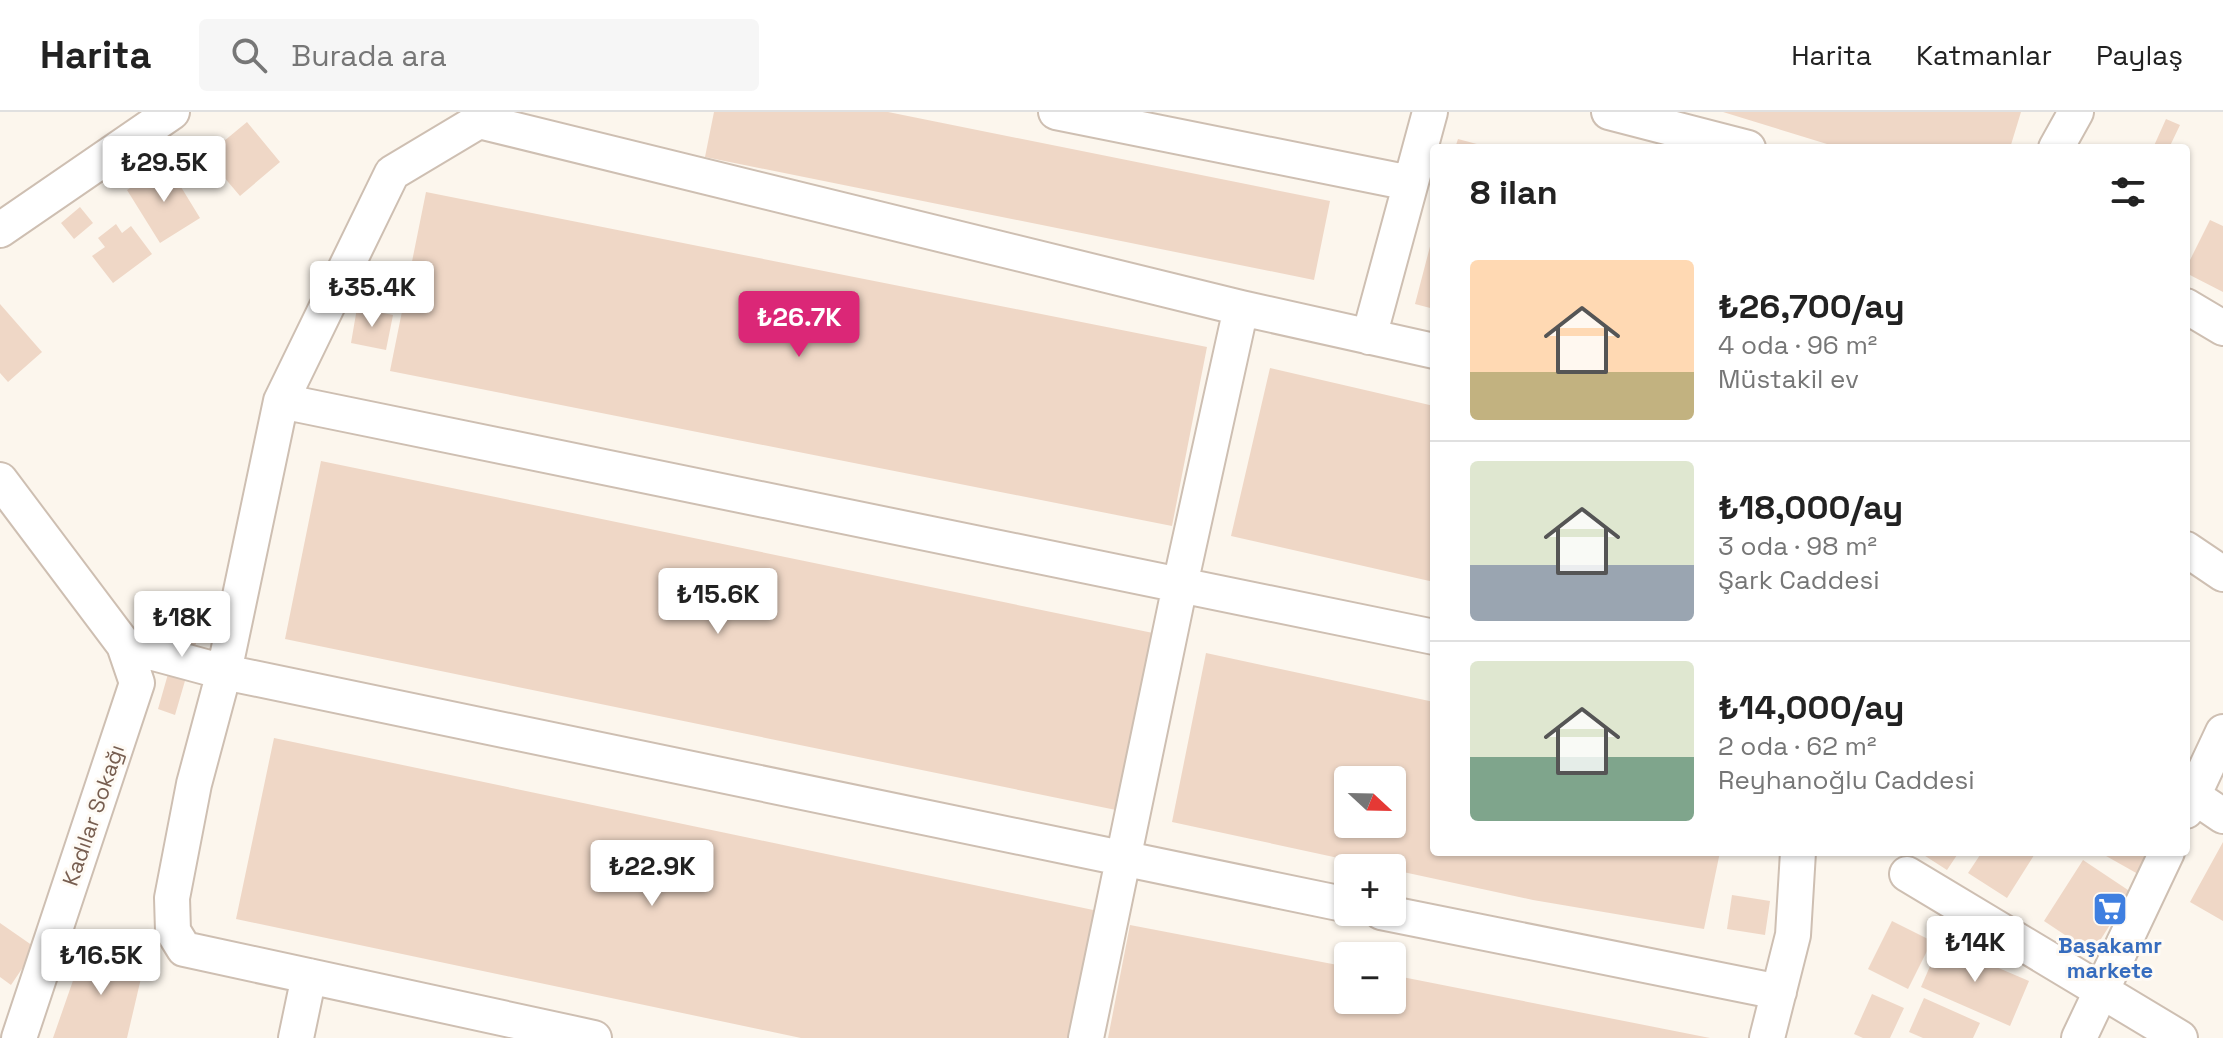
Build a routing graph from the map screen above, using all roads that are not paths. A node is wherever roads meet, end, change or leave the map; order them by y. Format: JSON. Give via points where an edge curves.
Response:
{"nodes":[{"id":1,"x":172,"y":112,"type":"edge"},
{"id":2,"x":1056,"y":112,"type":"edge"},
{"id":3,"x":1430,"y":112,"type":"edge"},
{"id":4,"x":1609,"y":112,"type":"edge"},
{"id":5,"x":2076,"y":112,"type":"edge"},
{"id":6,"x":1733,"y":144,"type":"edge"},
{"id":7,"x":2058,"y":144,"type":"edge"},
{"id":8,"x":1410,"y":183,"type":"junction"},
{"id":9,"x":0,"y":230,"type":"edge"},
{"id":10,"x":1241,"y":308,"type":"junction"},
{"id":11,"x":2190,"y":308,"type":"edge"},
{"id":12,"x":2223,"y":328,"type":"edge"},
{"id":13,"x":1369,"y":337,"type":"junction"},
{"id":14,"x":1430,"y":350,"type":"edge"},
{"id":15,"x":281,"y":401,"type":"junction"},
{"id":16,"x":0,"y":480,"type":"edge"},
{"id":17,"x":2190,"y":552,"type":"edge"},
{"id":18,"x":2223,"y":574,"type":"edge"},
{"id":19,"x":1180,"y":585,"type":"junction"},
{"id":20,"x":1430,"y":636,"type":"edge"},
{"id":21,"x":124,"y":645,"type":"junction"},
{"id":22,"x":224,"y":672,"type":"junction"},
{"id":23,"x":2223,"y":732,"type":"edge"},
{"id":24,"x":2190,"y":795,"type":"edge"},
{"id":25,"x":2190,"y":800,"type":"edge"},
{"id":26,"x":2223,"y":816,"type":"edge"},
{"id":27,"x":1798,"y":856,"type":"edge"},
{"id":28,"x":2165,"y":856,"type":"edge"},
{"id":29,"x":1123,"y":860,"type":"junction"},
{"id":30,"x":1907,"y":874,"type":"dead end"},
{"id":31,"x":1334,"y":902,"type":"edge"},
{"id":32,"x":1406,"y":917,"type":"edge"},
{"id":33,"x":309,"y":976,"type":"junction"},
{"id":34,"x":2102,"y":991,"type":"junction"},
{"id":35,"x":1779,"y":992,"type":"junction"},
{"id":36,"x":19,"y":1038,"type":"edge"},
{"id":37,"x":296,"y":1038,"type":"edge"},
{"id":38,"x":594,"y":1038,"type":"edge"},
{"id":39,"x":1086,"y":1038,"type":"edge"},
{"id":40,"x":1767,"y":1038,"type":"edge"},
{"id":41,"x":2079,"y":1038,"type":"edge"},
{"id":42,"x":2180,"y":1038,"type":"edge"}],
"edges":[{"from":1,"to":9,"type":"street"},
{"from":2,"to":8,"type":"street"},
{"from":3,"to":8,"type":"street"},
{"from":4,"to":6,"type":"street"},
{"from":5,"to":7,"type":"street"},
{"from":8,"to":13,"type":"street"},
{"from":10,"to":13,"type":"street"},
{"from":10,"to":15,"type":"street","via":[[479,121],[392,173]]},
{"from":10,"to":19,"type":"street"},
{"from":11,"to":12,"type":"street"},
{"from":13,"to":14,"type":"street"},
{"from":15,"to":19,"type":"street"},
{"from":15,"to":22,"type":"street"},
{"from":16,"to":21,"type":"street"},
{"from":17,"to":18,"type":"street"},
{"from":19,"to":20,"type":"street"},
{"from":19,"to":29,"type":"street"},
{"from":21,"to":22,"type":"street"},
{"from":21,"to":36,"type":"street","name":"Kadılar Sokağı","via":[[137,683]]},
{"from":22,"to":29,"type":"street"},
{"from":22,"to":33,"type":"street","via":[[194,784],[172,898],[173,931],[184,949]]},
{"from":23,"to":24,"type":"street"},
{"from":25,"to":26,"type":"street"},
{"from":27,"to":35,"type":"street","via":[[1793,935]]},
{"from":28,"to":34,"type":"street"},
{"from":29,"to":31,"type":"street"},
{"from":29,"to":39,"type":"street"},
{"from":30,"to":34,"type":"street"},
{"from":32,"to":35,"type":"street"},
{"from":33,"to":37,"type":"street"},
{"from":33,"to":38,"type":"street"},
{"from":34,"to":41,"type":"street"},
{"from":34,"to":42,"type":"street"},
{"from":35,"to":40,"type":"street"}]}
